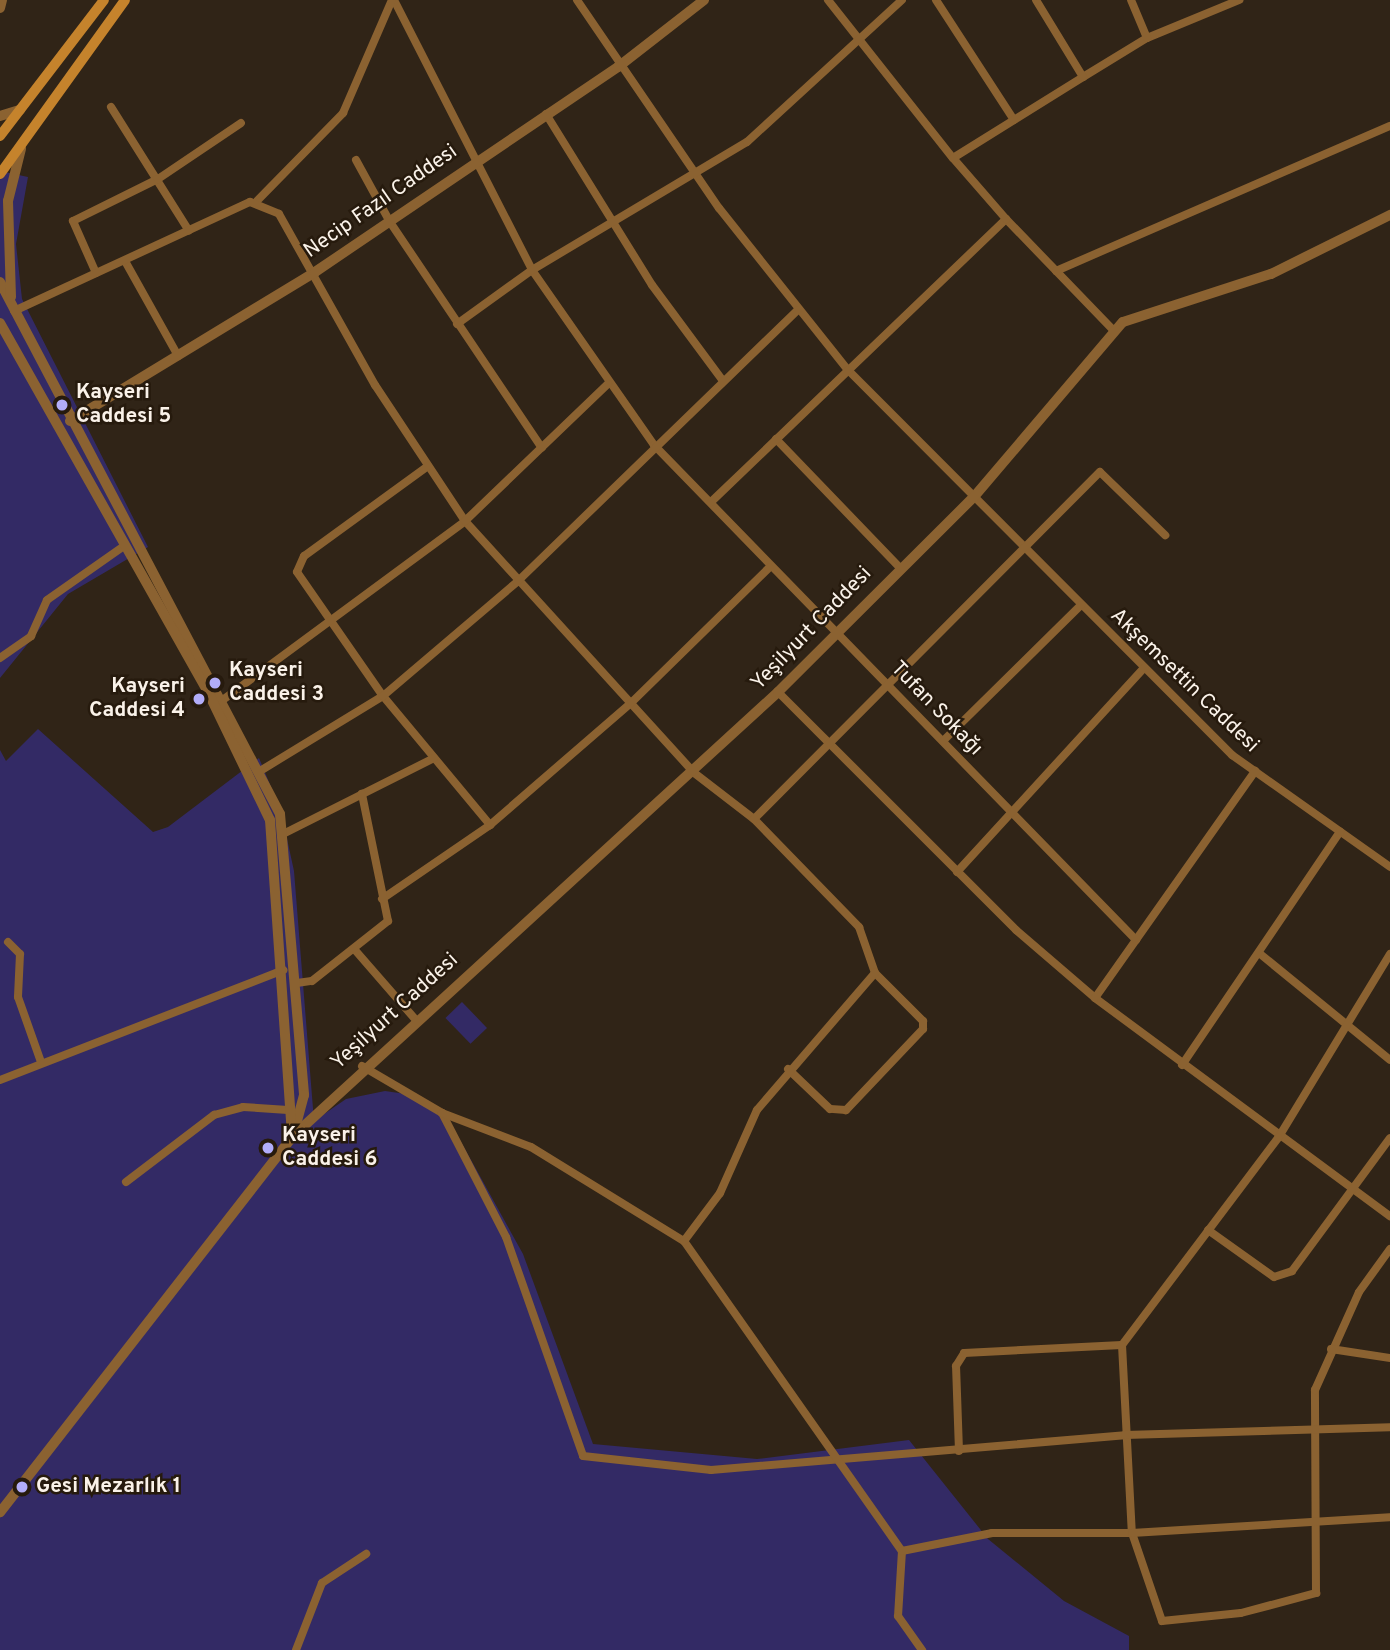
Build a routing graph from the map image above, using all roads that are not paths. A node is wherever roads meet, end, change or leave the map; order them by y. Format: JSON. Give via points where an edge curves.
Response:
{"nodes":[{"id":1,"x":2,"y":0,"type":"edge"},
{"id":2,"x":104,"y":0,"type":"edge"},
{"id":3,"x":125,"y":0,"type":"edge"},
{"id":4,"x":393,"y":0,"type":"edge"},
{"id":5,"x":577,"y":0,"type":"edge"},
{"id":6,"x":828,"y":0,"type":"edge"},
{"id":7,"x":902,"y":0,"type":"edge"},
{"id":8,"x":936,"y":0,"type":"edge"},
{"id":9,"x":1036,"y":0,"type":"edge"},
{"id":10,"x":1131,"y":0,"type":"edge"},
{"id":11,"x":1239,"y":0,"type":"edge"},
{"id":12,"x":699,"y":1,"type":"edge"},
{"id":13,"x":0,"y":8,"type":"edge"},
{"id":14,"x":1147,"y":38,"type":"junction"},
{"id":15,"x":857,"y":43,"type":"junction"},
{"id":16,"x":618,"y":67,"type":"junction"},
{"id":17,"x":1083,"y":77,"type":"junction"},
{"id":18,"x":111,"y":107,"type":"dead end"},
{"id":19,"x":23,"y":108,"type":"junction"},
{"id":20,"x":546,"y":114,"type":"junction"},
{"id":21,"x":0,"y":116,"type":"edge"},
{"id":22,"x":1014,"y":120,"type":"junction"},
{"id":23,"x":241,"y":123,"type":"dead end"},
{"id":24,"x":1390,"y":126,"type":"edge"},
{"id":25,"x":30,"y":129,"type":"junction"},
{"id":26,"x":0,"y":136,"type":"edge"},
{"id":27,"x":478,"y":158,"type":"junction"},
{"id":28,"x":953,"y":158,"type":"junction"},
{"id":29,"x":356,"y":160,"type":"dead end"},
{"id":30,"x":0,"y":174,"type":"edge"},
{"id":31,"x":694,"y":174,"type":"junction"},
{"id":32,"x":158,"y":178,"type":"junction"},
{"id":33,"x":255,"y":203,"type":"junction"},
{"id":34,"x":1390,"y":215,"type":"edge"},
{"id":35,"x":1006,"y":219,"type":"junction"},
{"id":36,"x":390,"y":222,"type":"junction"},
{"id":37,"x":612,"y":223,"type":"junction"},
{"id":38,"x":189,"y":231,"type":"junction"},
{"id":39,"x":125,"y":261,"type":"junction"},
{"id":40,"x":532,"y":270,"type":"junction"},
{"id":41,"x":1056,"y":271,"type":"junction"},
{"id":42,"x":315,"y":272,"type":"junction"},
{"id":43,"x":96,"y":273,"type":"junction"},
{"id":44,"x":0,"y":282,"type":"edge"},
{"id":45,"x":14,"y":311,"type":"junction"},
{"id":46,"x":797,"y":311,"type":"junction"},
{"id":47,"x":0,"y":323,"type":"edge"},
{"id":48,"x":457,"y":324,"type":"junction"},
{"id":49,"x":1114,"y":331,"type":"junction"},
{"id":50,"x":178,"y":355,"type":"junction"},
{"id":51,"x":848,"y":370,"type":"junction"},
{"id":52,"x":723,"y":381,"type":"junction"},
{"id":53,"x":608,"y":384,"type":"junction"},
{"id":54,"x":70,"y":421,"type":"junction"},
{"id":55,"x":776,"y":439,"type":"junction"},
{"id":56,"x":654,"y":445,"type":"junction"},
{"id":57,"x":542,"y":448,"type":"junction"},
{"id":58,"x":428,"y":466,"type":"junction"},
{"id":59,"x":973,"y":498,"type":"junction"},
{"id":60,"x":711,"y":502,"type":"junction"},
{"id":61,"x":465,"y":521,"type":"junction"},
{"id":62,"x":1165,"y":535,"type":"dead end"},
{"id":63,"x":124,"y":546,"type":"junction"},
{"id":64,"x":1025,"y":549,"type":"junction"},
{"id":65,"x":899,"y":567,"type":"junction"},
{"id":66,"x":769,"y":568,"type":"junction"},
{"id":67,"x":517,"y":582,"type":"junction"},
{"id":68,"x":1081,"y":605,"type":"junction"},
{"id":69,"x":329,"y":624,"type":"junction"},
{"id":70,"x":838,"y":631,"type":"junction"},
{"id":71,"x":0,"y":658,"type":"edge"},
{"id":72,"x":1144,"y":668,"type":"junction"},
{"id":73,"x":891,"y":687,"type":"junction"},
{"id":74,"x":778,"y":692,"type":"junction"},
{"id":75,"x":383,"y":696,"type":"junction"},
{"id":76,"x":224,"y":699,"type":"junction"},
{"id":77,"x":632,"y":702,"type":"junction"},
{"id":78,"x":943,"y":741,"type":"junction"},
{"id":79,"x":828,"y":744,"type":"junction"},
{"id":80,"x":434,"y":758,"type":"junction"},
{"id":81,"x":260,"y":771,"type":"junction"},
{"id":82,"x":1255,"y":771,"type":"junction"},
{"id":83,"x":693,"y":772,"type":"junction"},
{"id":84,"x":362,"y":794,"type":"junction"},
{"id":85,"x":1010,"y":810,"type":"junction"},
{"id":86,"x":754,"y":820,"type":"junction"},
{"id":87,"x":490,"y":825,"type":"junction"},
{"id":88,"x":1340,"y":832,"type":"junction"},
{"id":89,"x":283,"y":834,"type":"junction"},
{"id":90,"x":1390,"y":867,"type":"edge"},
{"id":91,"x":957,"y":872,"type":"junction"},
{"id":92,"x":382,"y":899,"type":"junction"},
{"id":93,"x":1136,"y":940,"type":"junction"},
{"id":94,"x":8,"y":942,"type":"dead end"},
{"id":95,"x":355,"y":950,"type":"junction"},
{"id":96,"x":1259,"y":953,"type":"junction"},
{"id":97,"x":1390,"y":954,"type":"edge"},
{"id":98,"x":283,"y":970,"type":"junction"},
{"id":99,"x":875,"y":973,"type":"junction"},
{"id":100,"x":297,"y":983,"type":"junction"},
{"id":101,"x":1096,"y":998,"type":"junction"},
{"id":102,"x":415,"y":1019,"type":"junction"},
{"id":103,"x":1349,"y":1029,"type":"junction"},
{"id":104,"x":1390,"y":1060,"type":"edge"},
{"id":105,"x":41,"y":1062,"type":"junction"},
{"id":106,"x":1182,"y":1065,"type":"junction"},
{"id":107,"x":362,"y":1066,"type":"junction"},
{"id":108,"x":788,"y":1069,"type":"junction"},
{"id":109,"x":0,"y":1080,"type":"edge"},
{"id":110,"x":288,"y":1110,"type":"junction"},
{"id":111,"x":442,"y":1113,"type":"junction"},
{"id":112,"x":293,"y":1136,"type":"junction"},
{"id":113,"x":1278,"y":1138,"type":"junction"},
{"id":114,"x":1390,"y":1138,"type":"edge"},
{"id":115,"x":126,"y":1182,"type":"dead end"},
{"id":116,"x":1351,"y":1192,"type":"junction"},
{"id":117,"x":1390,"y":1216,"type":"edge"},
{"id":118,"x":1208,"y":1230,"type":"junction"},
{"id":119,"x":684,"y":1241,"type":"junction"},
{"id":120,"x":1390,"y":1250,"type":"edge"},
{"id":121,"x":1122,"y":1345,"type":"junction"},
{"id":122,"x":1331,"y":1349,"type":"junction"},
{"id":123,"x":1390,"y":1358,"type":"edge"},
{"id":124,"x":1390,"y":1427,"type":"edge"},
{"id":125,"x":1311,"y":1430,"type":"junction"},
{"id":126,"x":1125,"y":1435,"type":"junction"},
{"id":127,"x":959,"y":1451,"type":"junction"},
{"id":128,"x":842,"y":1459,"type":"junction"},
{"id":129,"x":0,"y":1513,"type":"edge"},
{"id":130,"x":1390,"y":1517,"type":"edge"},
{"id":131,"x":1314,"y":1519,"type":"junction"},
{"id":132,"x":1132,"y":1533,"type":"junction"},
{"id":133,"x":902,"y":1551,"type":"junction"},
{"id":134,"x":366,"y":1554,"type":"dead end"},
{"id":135,"x":296,"y":1650,"type":"edge"},
{"id":136,"x":922,"y":1650,"type":"edge"}],
"edges":[{"from":1,"to":13,"type":"street"},
{"from":2,"to":19,"type":"main road"},
{"from":3,"to":25,"type":"main road"},
{"from":4,"to":27,"type":"street","name":"Tufan Sokağı"},
{"from":4,"to":33,"type":"street","via":[[343,113]]},
{"from":5,"to":16,"type":"street","name":"Akşemsettin Caddesi"},
{"from":6,"to":15,"type":"street"},
{"from":7,"to":15,"type":"street"},
{"from":8,"to":22,"type":"street"},
{"from":9,"to":17,"type":"street"},
{"from":10,"to":14,"type":"street"},
{"from":11,"to":14,"type":"street"},
{"from":12,"to":16,"type":"street","name":"Necip Fazıl Caddesi"},
{"from":14,"to":17,"type":"street"},
{"from":15,"to":28,"type":"street"},
{"from":15,"to":31,"type":"street","via":[[747,142]]},
{"from":16,"to":20,"type":"street","name":"Necip Fazıl Caddesi"},
{"from":16,"to":31,"type":"street","name":"Akşemsettin Caddesi"},
{"from":17,"to":22,"type":"street"},
{"from":18,"to":32,"type":"street"},
{"from":19,"to":21,"type":"street"},
{"from":19,"to":26,"type":"main road"},
{"from":20,"to":27,"type":"street","name":"Necip Fazıl Caddesi"},
{"from":20,"to":37,"type":"street"},
{"from":22,"to":28,"type":"street"},
{"from":23,"to":32,"type":"street"},
{"from":24,"to":41,"type":"street"},
{"from":25,"to":30,"type":"main road"},
{"from":25,"to":45,"type":"street","via":[[8,201]]},
{"from":27,"to":36,"type":"street","name":"Necip Fazıl Caddesi"},
{"from":27,"to":40,"type":"street","name":"Tufan Sokağı"},
{"from":28,"to":35,"type":"street"},
{"from":29,"to":36,"type":"street"},
{"from":31,"to":37,"type":"street"},
{"from":31,"to":46,"type":"street","name":"Akşemsettin Caddesi"},
{"from":32,"to":38,"type":"street"},
{"from":32,"to":43,"type":"street","via":[[73,221]]},
{"from":33,"to":38,"type":"street"},
{"from":33,"to":42,"type":"street","via":[[279,214]]},
{"from":34,"to":49,"type":"street","name":"Yeşilyurt Caddesi","via":[[1271,274],[1153,308]]},
{"from":35,"to":41,"type":"street"},
{"from":35,"to":51,"type":"street"},
{"from":36,"to":42,"type":"street","name":"Necip Fazıl Caddesi"},
{"from":36,"to":48,"type":"street"},
{"from":37,"to":40,"type":"street"},
{"from":37,"to":52,"type":"street"},
{"from":38,"to":39,"type":"street"},
{"from":39,"to":43,"type":"street"},
{"from":39,"to":50,"type":"street"},
{"from":40,"to":48,"type":"street"},
{"from":40,"to":53,"type":"street","name":"Tufan Sokağı"},
{"from":41,"to":49,"type":"street"},
{"from":42,"to":50,"type":"street","name":"Necip Fazıl Caddesi"},
{"from":42,"to":58,"type":"street","via":[[374,385]]},
{"from":43,"to":45,"type":"street"},
{"from":44,"to":45,"type":"street"},
{"from":45,"to":54,"type":"street"},
{"from":46,"to":51,"type":"street","name":"Akşemsettin Caddesi"},
{"from":46,"to":52,"type":"street"},
{"from":47,"to":63,"type":"street"},
{"from":48,"to":57,"type":"street"},
{"from":49,"to":59,"type":"street","name":"Yeşilyurt Caddesi"},
{"from":50,"to":54,"type":"street","name":"Necip Fazıl Caddesi"},
{"from":51,"to":55,"type":"street"},
{"from":51,"to":59,"type":"street","name":"Akşemsettin Caddesi"},
{"from":52,"to":56,"type":"street"},
{"from":53,"to":56,"type":"street","name":"Tufan Sokağı"},
{"from":53,"to":57,"type":"street"},
{"from":54,"to":76,"type":"street"},
{"from":55,"to":60,"type":"street"},
{"from":55,"to":65,"type":"street"},
{"from":56,"to":60,"type":"street","name":"Tufan Sokağı"},
{"from":56,"to":67,"type":"street"},
{"from":57,"to":61,"type":"street"},
{"from":58,"to":61,"type":"street"},
{"from":58,"to":69,"type":"street","via":[[299,562],[300,583]]},
{"from":59,"to":64,"type":"street","name":"Akşemsettin Caddesi"},
{"from":59,"to":65,"type":"street","name":"Yeşilyurt Caddesi"},
{"from":60,"to":66,"type":"street","name":"Tufan Sokağı"},
{"from":61,"to":67,"type":"street"},
{"from":61,"to":69,"type":"street"},
{"from":62,"to":64,"type":"street","via":[[1100,472]]},
{"from":63,"to":71,"type":"street","via":[[47,600],[31,636]]},
{"from":63,"to":98,"type":"street","via":[[270,820]]},
{"from":64,"to":68,"type":"street","name":"Akşemsettin Caddesi"},
{"from":64,"to":73,"type":"street"},
{"from":65,"to":70,"type":"street","name":"Yeşilyurt Caddesi"},
{"from":66,"to":70,"type":"street","name":"Tufan Sokağı"},
{"from":66,"to":77,"type":"street"},
{"from":67,"to":75,"type":"street"},
{"from":67,"to":77,"type":"street"},
{"from":68,"to":72,"type":"street","name":"Akşemsettin Caddesi"},
{"from":68,"to":78,"type":"street"},
{"from":69,"to":75,"type":"street"},
{"from":69,"to":76,"type":"street"},
{"from":70,"to":73,"type":"street","name":"Tufan Sokağı"},
{"from":70,"to":74,"type":"street","name":"Yeşilyurt Caddesi"},
{"from":72,"to":82,"type":"street","name":"Akşemsettin Caddesi"},
{"from":72,"to":85,"type":"street"},
{"from":73,"to":78,"type":"street","name":"Tufan Sokağı"},
{"from":73,"to":79,"type":"street"},
{"from":74,"to":79,"type":"street"},
{"from":74,"to":83,"type":"street","name":"Yeşilyurt Caddesi"},
{"from":75,"to":80,"type":"street"},
{"from":75,"to":81,"type":"street"},
{"from":76,"to":81,"type":"street"},
{"from":77,"to":83,"type":"street"},
{"from":77,"to":87,"type":"street"},
{"from":78,"to":85,"type":"street","name":"Tufan Sokağı"},
{"from":79,"to":86,"type":"street"},
{"from":79,"to":91,"type":"street"},
{"from":80,"to":84,"type":"street"},
{"from":80,"to":87,"type":"street"},
{"from":81,"to":89,"type":"street"},
{"from":82,"to":88,"type":"street","name":"Akşemsettin Caddesi"},
{"from":82,"to":93,"type":"street"},
{"from":83,"to":86,"type":"street"},
{"from":83,"to":102,"type":"street","name":"Yeşilyurt Caddesi"},
{"from":84,"to":89,"type":"street"},
{"from":84,"to":92,"type":"street"},
{"from":85,"to":91,"type":"street"},
{"from":85,"to":93,"type":"street","name":"Tufan Sokağı"},
{"from":86,"to":99,"type":"street","via":[[859,927]]},
{"from":87,"to":92,"type":"street"},
{"from":88,"to":90,"type":"street","name":"Akşemsettin Caddesi"},
{"from":88,"to":96,"type":"street"},
{"from":89,"to":100,"type":"street"},
{"from":91,"to":101,"type":"street"},
{"from":92,"to":95,"type":"street","via":[[386,925]]},
{"from":93,"to":101,"type":"street"},
{"from":94,"to":105,"type":"street","via":[[20,954],[18,997]]},
{"from":95,"to":100,"type":"street","via":[[312,981]]},
{"from":95,"to":102,"type":"street"},
{"from":96,"to":103,"type":"street"},
{"from":96,"to":106,"type":"street"},
{"from":97,"to":103,"type":"street"},
{"from":98,"to":105,"type":"street"},
{"from":98,"to":110,"type":"street"},
{"from":99,"to":108,"type":"street"},
{"from":99,"to":108,"type":"street","via":[[923,1021],[923,1029],[846,1110],[830,1109]]},
{"from":100,"to":112,"type":"street","via":[[304,1095]]},
{"from":101,"to":106,"type":"street"},
{"from":102,"to":107,"type":"street","name":"Yeşilyurt Caddesi"},
{"from":103,"to":104,"type":"street"},
{"from":103,"to":113,"type":"street"},
{"from":105,"to":109,"type":"street"},
{"from":106,"to":113,"type":"street"},
{"from":107,"to":111,"type":"street"},
{"from":107,"to":112,"type":"street","name":"Yeşilyurt Caddesi"},
{"from":108,"to":119,"type":"street","via":[[757,1110],[720,1193]]},
{"from":110,"to":112,"type":"street"},
{"from":110,"to":115,"type":"street","via":[[243,1107],[214,1115]]},
{"from":111,"to":119,"type":"street","via":[[531,1147]]},
{"from":111,"to":128,"type":"street","via":[[506,1237],[583,1456],[711,1470]]},
{"from":112,"to":129,"type":"street","name":"Yeşilyurt Caddesi"},
{"from":113,"to":116,"type":"street"},
{"from":113,"to":118,"type":"street"},
{"from":114,"to":116,"type":"street"},
{"from":116,"to":117,"type":"street"},
{"from":116,"to":118,"type":"street","via":[[1292,1271],[1273,1276]]},
{"from":118,"to":121,"type":"street"},
{"from":119,"to":128,"type":"street"},
{"from":120,"to":122,"type":"street","via":[[1359,1292]]},
{"from":121,"to":126,"type":"street"},
{"from":121,"to":127,"type":"street","via":[[964,1353],[956,1366]]},
{"from":122,"to":123,"type":"street"},
{"from":122,"to":125,"type":"street","via":[[1315,1390]]},
{"from":124,"to":125,"type":"street"},
{"from":125,"to":126,"type":"street"},
{"from":125,"to":131,"type":"street"},
{"from":126,"to":127,"type":"street"},
{"from":126,"to":132,"type":"street"},
{"from":127,"to":128,"type":"street"},
{"from":128,"to":133,"type":"street"},
{"from":130,"to":131,"type":"street"},
{"from":131,"to":132,"type":"street"},
{"from":131,"to":132,"type":"street","via":[[1317,1589],[1310,1600],[1169,1622],[1157,1616]]},
{"from":132,"to":133,"type":"street","via":[[992,1533]]},
{"from":133,"to":136,"type":"street","via":[[898,1616]]},
{"from":134,"to":135,"type":"street","via":[[322,1583]]}]}
